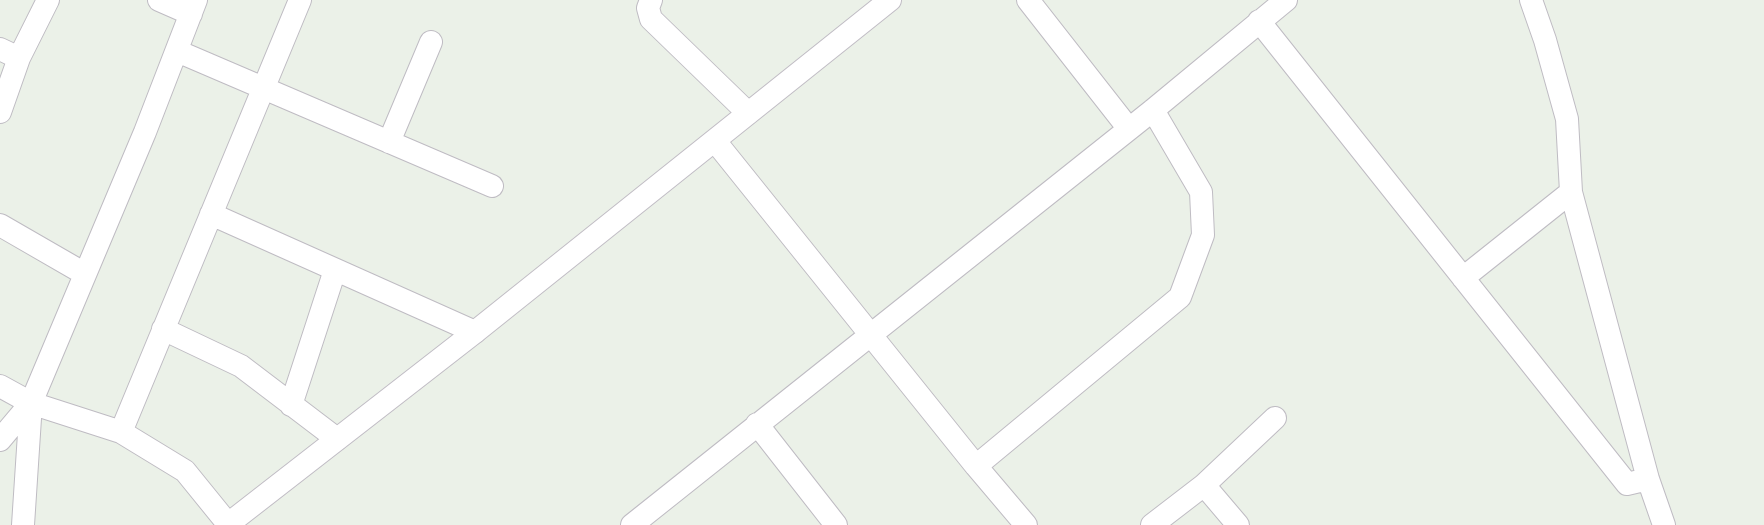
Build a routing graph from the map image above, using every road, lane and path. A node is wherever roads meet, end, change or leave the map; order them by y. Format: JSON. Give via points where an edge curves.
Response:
{"nodes":[{"id":1,"x":48,"y":0,"type":"edge"},
{"id":2,"x":159,"y":0,"type":"edge"},
{"id":3,"x":300,"y":0,"type":"edge"},
{"id":4,"x":651,"y":0,"type":"edge"},
{"id":5,"x":890,"y":0,"type":"edge"},
{"id":6,"x":1028,"y":0,"type":"edge"},
{"id":7,"x":1286,"y":0,"type":"edge"},
{"id":8,"x":1531,"y":0,"type":"edge"},
{"id":9,"x":193,"y":7,"type":"edge"},
{"id":10,"x":1259,"y":21,"type":"junction"},
{"id":11,"x":431,"y":42,"type":"dead end"},
{"id":12,"x":176,"y":51,"type":"junction"},
{"id":13,"x":10,"y":54,"type":"edge"},
{"id":14,"x":263,"y":88,"type":"junction"},
{"id":15,"x":1153,"y":110,"type":"junction"},
{"id":16,"x":0,"y":112,"type":"edge"},
{"id":17,"x":748,"y":113,"type":"junction"},
{"id":18,"x":1129,"y":129,"type":"junction"},
{"id":19,"x":714,"y":141,"type":"junction"},
{"id":20,"x":389,"y":142,"type":"junction"},
{"id":21,"x":492,"y":186,"type":"dead end"},
{"id":22,"x":1571,"y":192,"type":"junction"},
{"id":23,"x":211,"y":214,"type":"junction"},
{"id":24,"x":0,"y":225,"type":"edge"},
{"id":25,"x":335,"y":270,"type":"junction"},
{"id":26,"x":86,"y":274,"type":"junction"},
{"id":27,"x":1463,"y":278,"type":"junction"},
{"id":28,"x":163,"y":329,"type":"junction"},
{"id":29,"x":474,"y":332,"type":"junction"},
{"id":30,"x":870,"y":334,"type":"junction"},
{"id":31,"x":0,"y":386,"type":"edge"},
{"id":32,"x":31,"y":403,"type":"junction"},
{"id":33,"x":291,"y":404,"type":"junction"},
{"id":34,"x":1275,"y":418,"type":"dead end"},
{"id":35,"x":757,"y":424,"type":"junction"},
{"id":36,"x":121,"y":432,"type":"junction"},
{"id":37,"x":337,"y":439,"type":"junction"},
{"id":38,"x":0,"y":440,"type":"edge"},
{"id":39,"x":976,"y":466,"type":"junction"},
{"id":40,"x":1648,"y":479,"type":"junction"},
{"id":41,"x":1204,"y":485,"type":"junction"},
{"id":42,"x":23,"y":525,"type":"edge"},
{"id":43,"x":227,"y":525,"type":"edge"},
{"id":44,"x":632,"y":525,"type":"edge"},
{"id":45,"x":836,"y":525,"type":"edge"},
{"id":46,"x":1026,"y":525,"type":"edge"},
{"id":47,"x":1152,"y":525,"type":"edge"},
{"id":48,"x":1238,"y":525,"type":"edge"},
{"id":49,"x":1664,"y":525,"type":"edge"}],
"edges":[{"from":1,"to":13,"type":"street"},
{"from":2,"to":9,"type":"street"},
{"from":3,"to":14,"type":"street"},
{"from":4,"to":17,"type":"street","via":[[648,8],[651,19]]},
{"from":5,"to":17,"type":"street"},
{"from":6,"to":18,"type":"street"},
{"from":7,"to":10,"type":"street"},
{"from":8,"to":22,"type":"street","via":[[1567,119]]},
{"from":9,"to":12,"type":"street"},
{"from":10,"to":15,"type":"street"},
{"from":10,"to":27,"type":"street"},
{"from":11,"to":20,"type":"street"},
{"from":12,"to":14,"type":"street"},
{"from":12,"to":26,"type":"street"},
{"from":13,"to":16,"type":"street"},
{"from":14,"to":20,"type":"street"},
{"from":14,"to":23,"type":"street"},
{"from":15,"to":18,"type":"street"},
{"from":15,"to":39,"type":"street","via":[[1201,192],[1203,235],[1180,297]]},
{"from":17,"to":19,"type":"street"},
{"from":18,"to":30,"type":"street"},
{"from":19,"to":29,"type":"street"},
{"from":19,"to":30,"type":"street"},
{"from":20,"to":21,"type":"street"},
{"from":22,"to":27,"type":"street"},
{"from":22,"to":40,"type":"street"},
{"from":23,"to":25,"type":"street"},
{"from":23,"to":28,"type":"street"},
{"from":24,"to":26,"type":"street"},
{"from":25,"to":29,"type":"street"},
{"from":25,"to":33,"type":"street"},
{"from":26,"to":32,"type":"street"},
{"from":27,"to":40,"type":"street","via":[[1627,484]]},
{"from":28,"to":33,"type":"street","via":[[241,366]]},
{"from":28,"to":36,"type":"street"},
{"from":29,"to":37,"type":"street"},
{"from":30,"to":35,"type":"street"},
{"from":30,"to":39,"type":"street"},
{"from":31,"to":32,"type":"street"},
{"from":32,"to":36,"type":"street"},
{"from":32,"to":38,"type":"street"},
{"from":32,"to":42,"type":"street"},
{"from":33,"to":37,"type":"street"},
{"from":34,"to":41,"type":"street"},
{"from":35,"to":44,"type":"street"},
{"from":35,"to":45,"type":"street"},
{"from":36,"to":43,"type":"street","via":[[185,470]]},
{"from":37,"to":43,"type":"street"},
{"from":39,"to":46,"type":"street"},
{"from":40,"to":49,"type":"street"},
{"from":41,"to":47,"type":"street"},
{"from":41,"to":48,"type":"street"}]}
